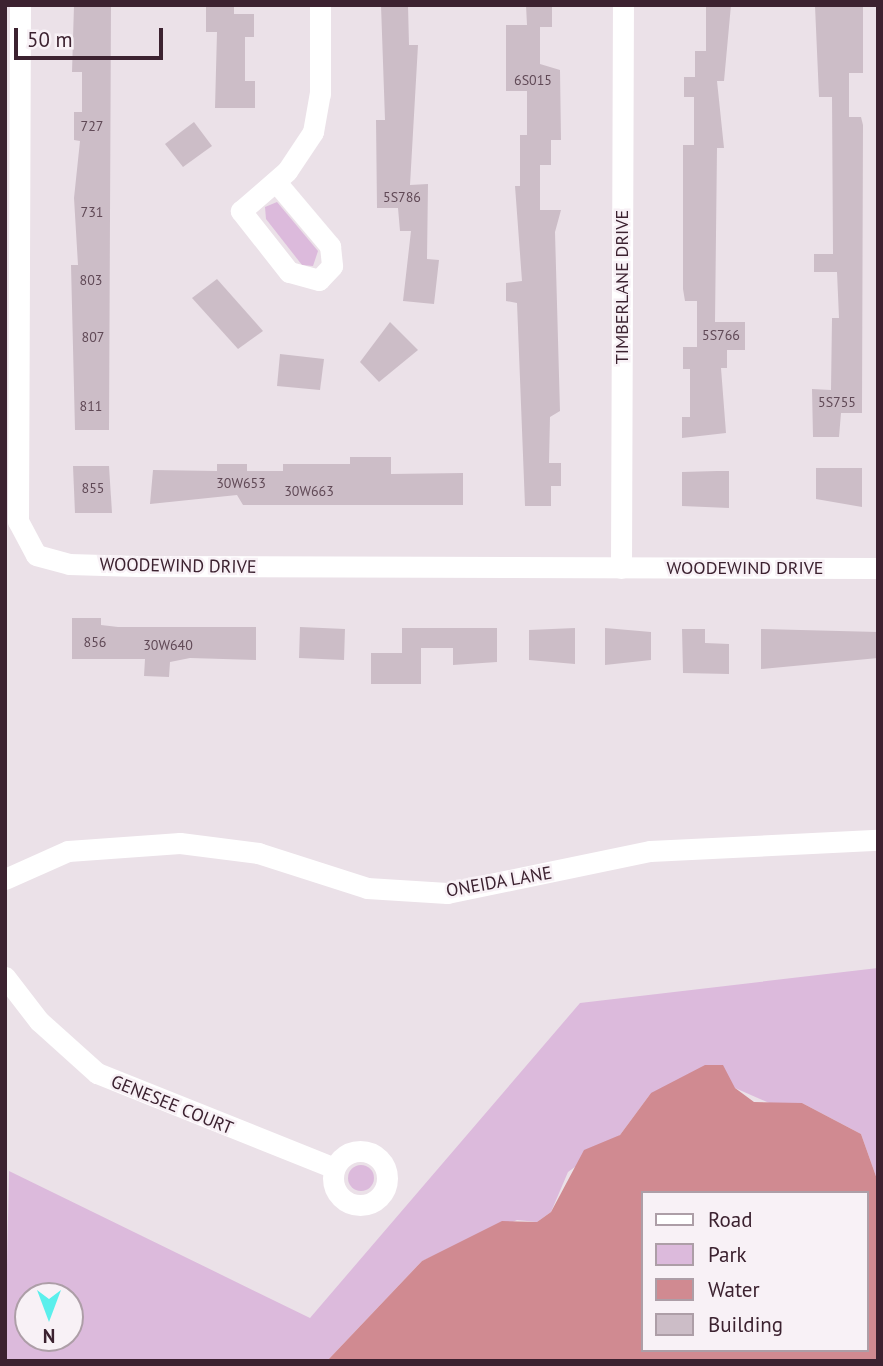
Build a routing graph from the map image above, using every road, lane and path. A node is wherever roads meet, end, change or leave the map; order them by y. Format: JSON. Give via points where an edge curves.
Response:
{"nodes":[{"id":1,"x":20,"y":5,"type":"edge"},
{"id":2,"x":320,"y":5,"type":"edge"},
{"id":3,"x":623,"y":5,"type":"edge"},
{"id":4,"x":276,"y":181,"type":"junction"},
{"id":5,"x":621,"y":568,"type":"junction"},
{"id":6,"x":878,"y":568,"type":"edge"},
{"id":7,"x":878,"y":839,"type":"edge"},
{"id":8,"x":5,"y":879,"type":"edge"},
{"id":9,"x":5,"y":976,"type":"edge"},
{"id":10,"x":334,"y":1168,"type":"dead end"}],
"edges":[{"from":1,"to":5,"type":"street","name":"WOODEWIND DRIVE","via":[[18,512],[21,536],[36,555],[69,564],[137,566]]},
{"from":2,"to":4,"type":"street","via":[[317,115],[296,161]]},
{"from":3,"to":5,"type":"street","name":"TIMBERLANE DRIVE"},
{"from":4,"to":4,"type":"street","via":[[242,211],[289,272],[319,280],[332,266],[330,246]]},
{"from":5,"to":6,"type":"street","name":"WOODEWIND DRIVE"},
{"from":7,"to":8,"type":"street","name":"ONEIDA LANE","via":[[650,851],[447,893],[367,888],[258,853],[180,843],[77,849]]},
{"from":9,"to":10,"type":"street","name":"GENESEE COURT","via":[[39,1021],[97,1073]]}]}
